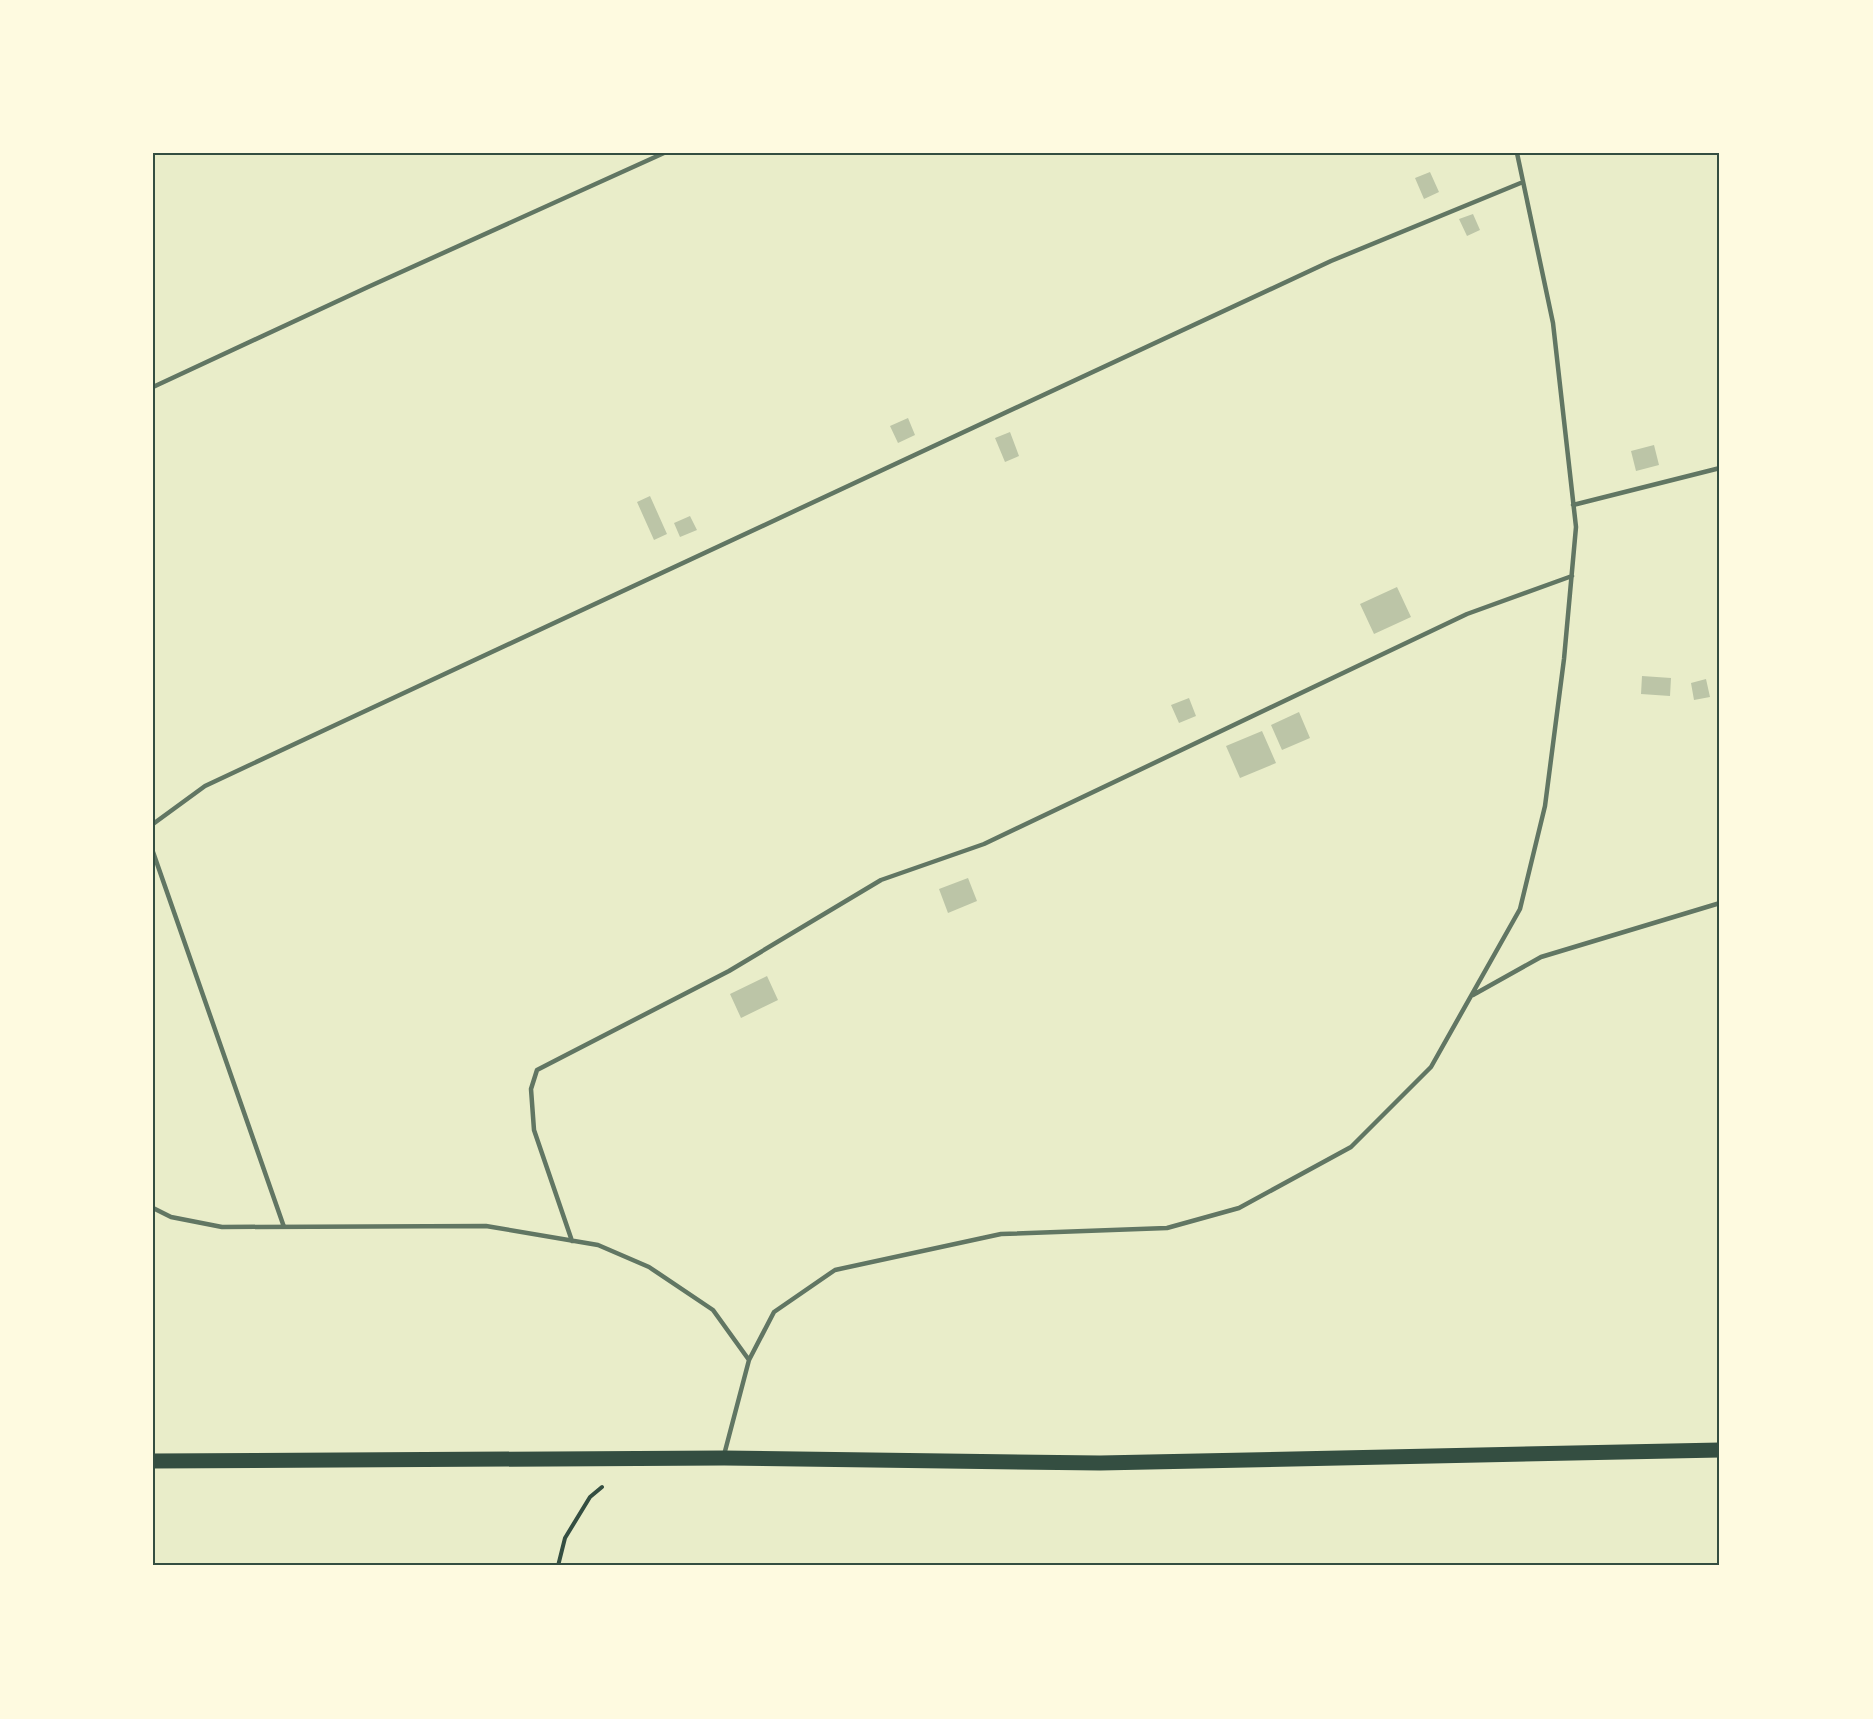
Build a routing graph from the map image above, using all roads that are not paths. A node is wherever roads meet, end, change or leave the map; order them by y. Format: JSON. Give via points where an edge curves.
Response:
{"nodes":[{"id":1,"x":664,"y":153,"type":"edge"},
{"id":2,"x":1517,"y":153,"type":"edge"},
{"id":3,"x":1524,"y":182,"type":"junction"},
{"id":4,"x":153,"y":387,"type":"edge"},
{"id":5,"x":1720,"y":468,"type":"edge"},
{"id":6,"x":1573,"y":505,"type":"junction"},
{"id":7,"x":1572,"y":576,"type":"junction"},
{"id":8,"x":153,"y":824,"type":"edge"},
{"id":9,"x":153,"y":852,"type":"edge"},
{"id":10,"x":1720,"y":903,"type":"edge"},
{"id":11,"x":1471,"y":997,"type":"junction"},
{"id":12,"x":153,"y":1208,"type":"edge"},
{"id":13,"x":284,"y":1227,"type":"junction"},
{"id":14,"x":572,"y":1241,"type":"junction"},
{"id":15,"x":749,"y":1360,"type":"junction"},
{"id":16,"x":1720,"y":1450,"type":"edge"},
{"id":17,"x":723,"y":1458,"type":"junction"},
{"id":18,"x":153,"y":1461,"type":"edge"}],
"edges":[{"from":1,"to":4,"type":"lane"},
{"from":2,"to":3,"type":"lane"},
{"from":3,"to":6,"type":"lane","via":[[1553,323]]},
{"from":3,"to":8,"type":"lane","via":[[1331,261],[336,724],[205,786]]},
{"from":5,"to":6,"type":"lane"},
{"from":6,"to":7,"type":"lane","via":[[1576,527]]},
{"from":7,"to":11,"type":"lane","via":[[1545,806],[1520,909]]},
{"from":7,"to":14,"type":"lane","via":[[1467,614],[984,844],[881,880],[729,971],[537,1070],[531,1089],[534,1130]]},
{"from":9,"to":13,"type":"lane"},
{"from":10,"to":11,"type":"lane","via":[[1541,957]]},
{"from":11,"to":15,"type":"lane","via":[[1431,1067],[1351,1147],[1239,1208],[1167,1228],[1001,1234],[835,1270],[774,1312]]},
{"from":12,"to":13,"type":"lane","via":[[171,1217],[222,1227]]},
{"from":13,"to":14,"type":"lane","via":[[486,1226]]},
{"from":14,"to":15,"type":"lane","via":[[598,1245],[649,1267],[712,1310]]},
{"from":15,"to":17,"type":"lane"},
{"from":16,"to":17,"type":"main road","via":[[1100,1463]]},
{"from":17,"to":18,"type":"main road"}]}
